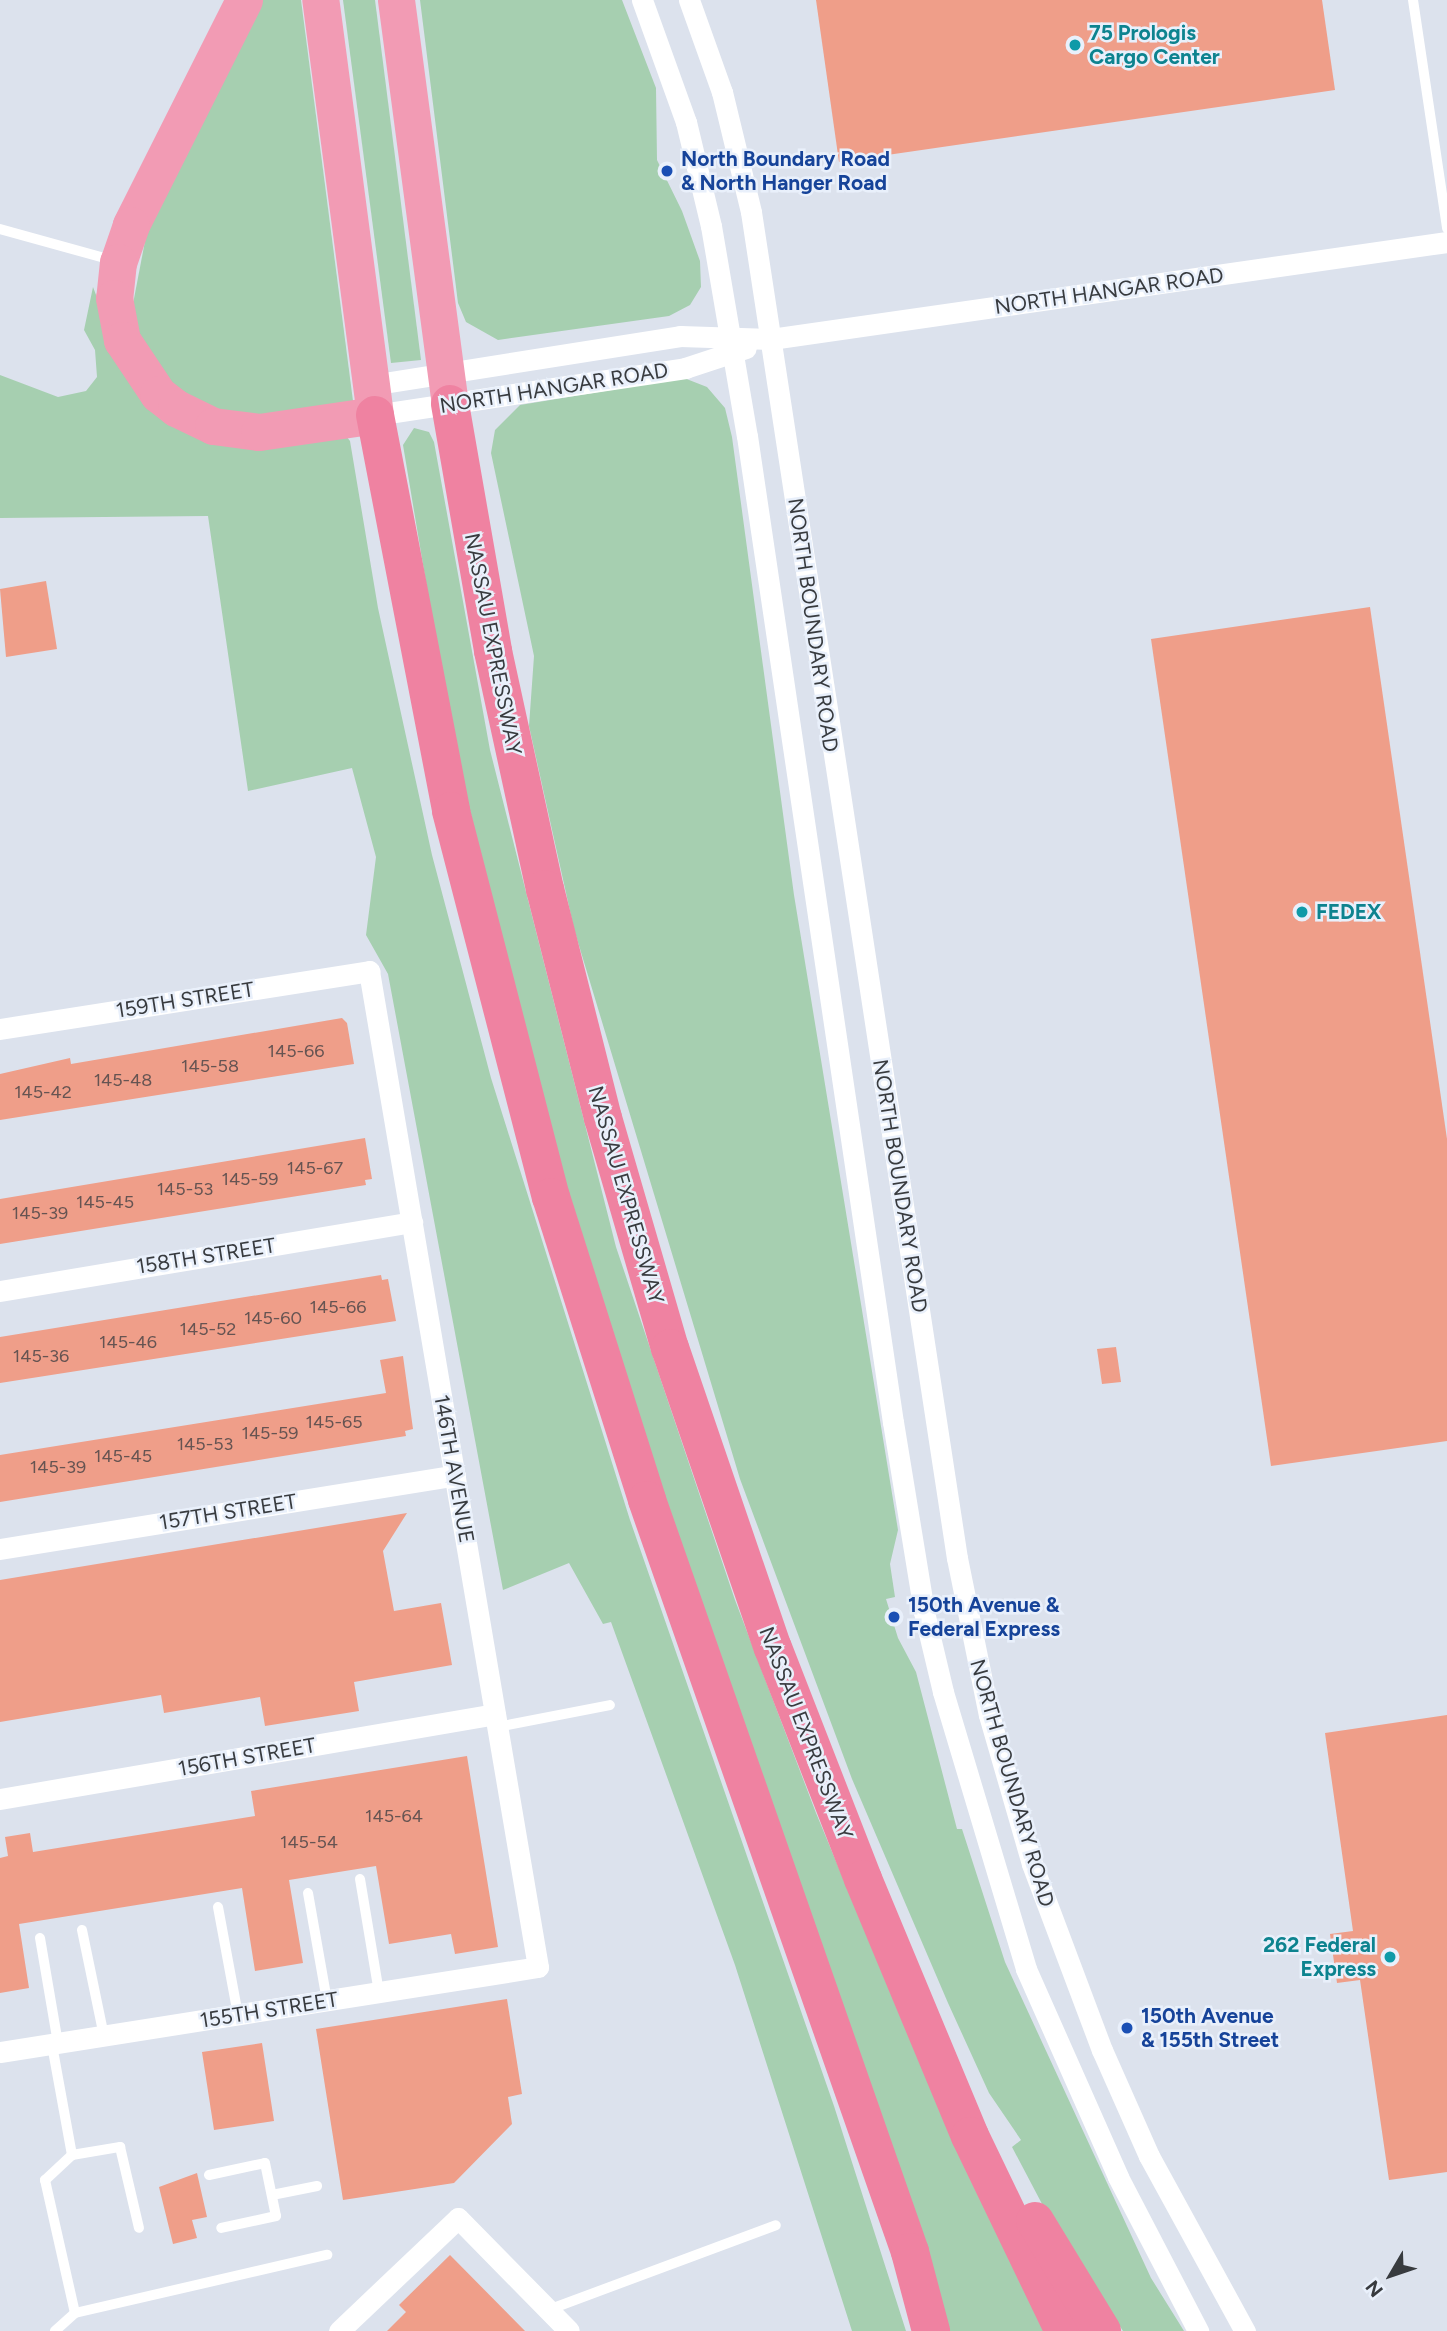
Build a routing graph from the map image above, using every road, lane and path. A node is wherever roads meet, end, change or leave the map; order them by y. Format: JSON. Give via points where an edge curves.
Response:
{"nodes":[{"id":1,"x":244,"y":0,"type":"edge"},
{"id":2,"x":320,"y":0,"type":"edge"},
{"id":3,"x":396,"y":0,"type":"edge"},
{"id":4,"x":642,"y":0,"type":"edge"},
{"id":5,"x":689,"y":0,"type":"edge"},
{"id":6,"x":1413,"y":0,"type":"edge"},
{"id":7,"x":0,"y":229,"type":"edge"},
{"id":8,"x":1447,"y":229,"type":"edge"},
{"id":9,"x":1447,"y":242,"type":"edge"},
{"id":10,"x":118,"y":262,"type":"junction"},
{"id":11,"x":771,"y":339,"type":"junction"},
{"id":12,"x":731,"y":345,"type":"junction"},
{"id":13,"x":447,"y":388,"type":"junction"},
{"id":14,"x":373,"y":400,"type":"junction"},
{"id":15,"x":369,"y":971,"type":"joint"},
{"id":16,"x":0,"y":1029,"type":"edge"},
{"id":17,"x":412,"y":1222,"type":"junction"},
{"id":18,"x":0,"y":1290,"type":"edge"},
{"id":19,"x":455,"y":1475,"type":"junction"},
{"id":20,"x":0,"y":1549,"type":"edge"},
{"id":21,"x":610,"y":1705,"type":"dead end"},
{"id":22,"x":496,"y":1721,"type":"junction"},
{"id":23,"x":0,"y":1799,"type":"edge"},
{"id":24,"x":360,"y":1880,"type":"dead end"},
{"id":25,"x":308,"y":1893,"type":"dead end"},
{"id":26,"x":218,"y":1907,"type":"dead end"},
{"id":27,"x":82,"y":1930,"type":"dead end"},
{"id":28,"x":40,"y":1937,"type":"dead end"},
{"id":29,"x":894,"y":1952,"type":"junction"},
{"id":30,"x":538,"y":1967,"type":"joint"},
{"id":31,"x":379,"y":1993,"type":"junction"},
{"id":32,"x":327,"y":2001,"type":"junction"},
{"id":33,"x":238,"y":2015,"type":"junction"},
{"id":34,"x":104,"y":2036,"type":"junction"},
{"id":35,"x":55,"y":2044,"type":"junction"},
{"id":36,"x":0,"y":2052,"type":"edge"},
{"id":37,"x":72,"y":2155,"type":"junction"},
{"id":38,"x":209,"y":2175,"type":"dead end"},
{"id":39,"x":317,"y":2186,"type":"dead end"},
{"id":40,"x":272,"y":2195,"type":"junction"},
{"id":41,"x":776,"y":2225,"type":"dead end"},
{"id":42,"x":139,"y":2228,"type":"dead end"},
{"id":43,"x":221,"y":2228,"type":"dead end"},
{"id":44,"x":327,"y":2255,"type":"dead end"},
{"id":45,"x":548,"y":2310,"type":"junction"},
{"id":46,"x":75,"y":2314,"type":"junction"},
{"id":47,"x":55,"y":2331,"type":"edge"},
{"id":48,"x":339,"y":2331,"type":"edge"},
{"id":49,"x":569,"y":2331,"type":"edge"},
{"id":50,"x":931,"y":2331,"type":"edge"},
{"id":51,"x":1064,"y":2331,"type":"edge"},
{"id":52,"x":1102,"y":2331,"type":"edge"},
{"id":53,"x":1198,"y":2331,"type":"edge"},
{"id":54,"x":1245,"y":2331,"type":"edge"}],
"edges":[{"from":1,"to":10,"type":"highway","via":[[131,225]]},
{"from":2,"to":14,"type":"highway"},
{"from":3,"to":13,"type":"highway","name":"NASSAU EXPRESSWAY"},
{"from":4,"to":12,"type":"street","name":"NORTH BOUNDARY ROAD","via":[[697,160]]},
{"from":5,"to":11,"type":"street","name":"NORTH BOUNDARY ROAD","via":[[733,129]]},
{"from":6,"to":8,"type":"lane"},
{"from":7,"to":10,"type":"lane"},
{"from":9,"to":11,"type":"street","name":"NORTH HANGAR ROAD"},
{"from":10,"to":14,"type":"highway","via":[[114,298],[122,340],[145,379],[176,408],[236,432]]},
{"from":11,"to":12,"type":"street","name":"NORTH HANGAR ROAD"},
{"from":11,"to":54,"type":"street","name":"NORTH BOUNDARY ROAD","via":[[957,1558],[989,1715],[1032,1864],[1102,2050],[1171,2198]]},
{"from":12,"to":13,"type":"street","name":"NORTH HANGAR ROAD","via":[[685,368]]},
{"from":12,"to":13,"type":"street","name":"NORTH HANGAR ROAD","via":[[680,336]]},
{"from":12,"to":53,"type":"street","name":"NORTH BOUNDARY ROAD","via":[[887,1386],[940,1679],[995,1877],[1026,1969],[1113,2166]]},
{"from":13,"to":14,"type":"street","name":"NORTH HANGAR ROAD"},
{"from":13,"to":14,"type":"street","name":"NORTH HANGAR ROAD"},
{"from":13,"to":29,"type":"highway","name":"NASSAU EXPRESSWAY","via":[[483,597],[530,824],[625,1196],[751,1586]]},
{"from":14,"to":50,"type":"highway","via":[[439,759],[551,1197],[664,1550],[902,2227]]},
{"from":15,"to":16,"type":"street","name":"159TH STREET"},
{"from":15,"to":17,"type":"street","name":"146TH AVENUE"},
{"from":17,"to":18,"type":"street","name":"158TH STREET"},
{"from":17,"to":19,"type":"street","name":"146TH AVENUE"},
{"from":19,"to":20,"type":"street","name":"157TH STREET"},
{"from":19,"to":22,"type":"street","name":"146TH AVENUE"},
{"from":21,"to":22,"type":"lane"},
{"from":22,"to":23,"type":"street","name":"156TH STREET"},
{"from":22,"to":30,"type":"street","name":"146TH AVENUE"},
{"from":24,"to":31,"type":"lane"},
{"from":25,"to":32,"type":"lane"},
{"from":26,"to":33,"type":"lane"},
{"from":27,"to":34,"type":"lane"},
{"from":28,"to":35,"type":"lane"},
{"from":29,"to":51,"type":"highway","name":"NASSAU EXPRESSWAY","via":[[970,2136]]},
{"from":29,"to":52,"type":"highway","via":[[1022,2197]]},
{"from":30,"to":31,"type":"street","name":"155TH STREET"},
{"from":31,"to":32,"type":"street","name":"155TH STREET"},
{"from":32,"to":33,"type":"street","name":"155TH STREET"},
{"from":33,"to":34,"type":"street","name":"155TH STREET"},
{"from":34,"to":35,"type":"street","name":"155TH STREET"},
{"from":35,"to":36,"type":"street","name":"155TH STREET"},
{"from":35,"to":37,"type":"lane"},
{"from":37,"to":42,"type":"lane","via":[[120,2147]]},
{"from":37,"to":46,"type":"lane","via":[[44,2180]]},
{"from":38,"to":40,"type":"lane","via":[[265,2163]]},
{"from":39,"to":40,"type":"lane"},
{"from":40,"to":43,"type":"lane","via":[[276,2216]]},
{"from":41,"to":45,"type":"lane"},
{"from":44,"to":46,"type":"lane"},
{"from":45,"to":48,"type":"street","via":[[458,2218]]},
{"from":45,"to":49,"type":"street"},
{"from":46,"to":47,"type":"lane"}]}
